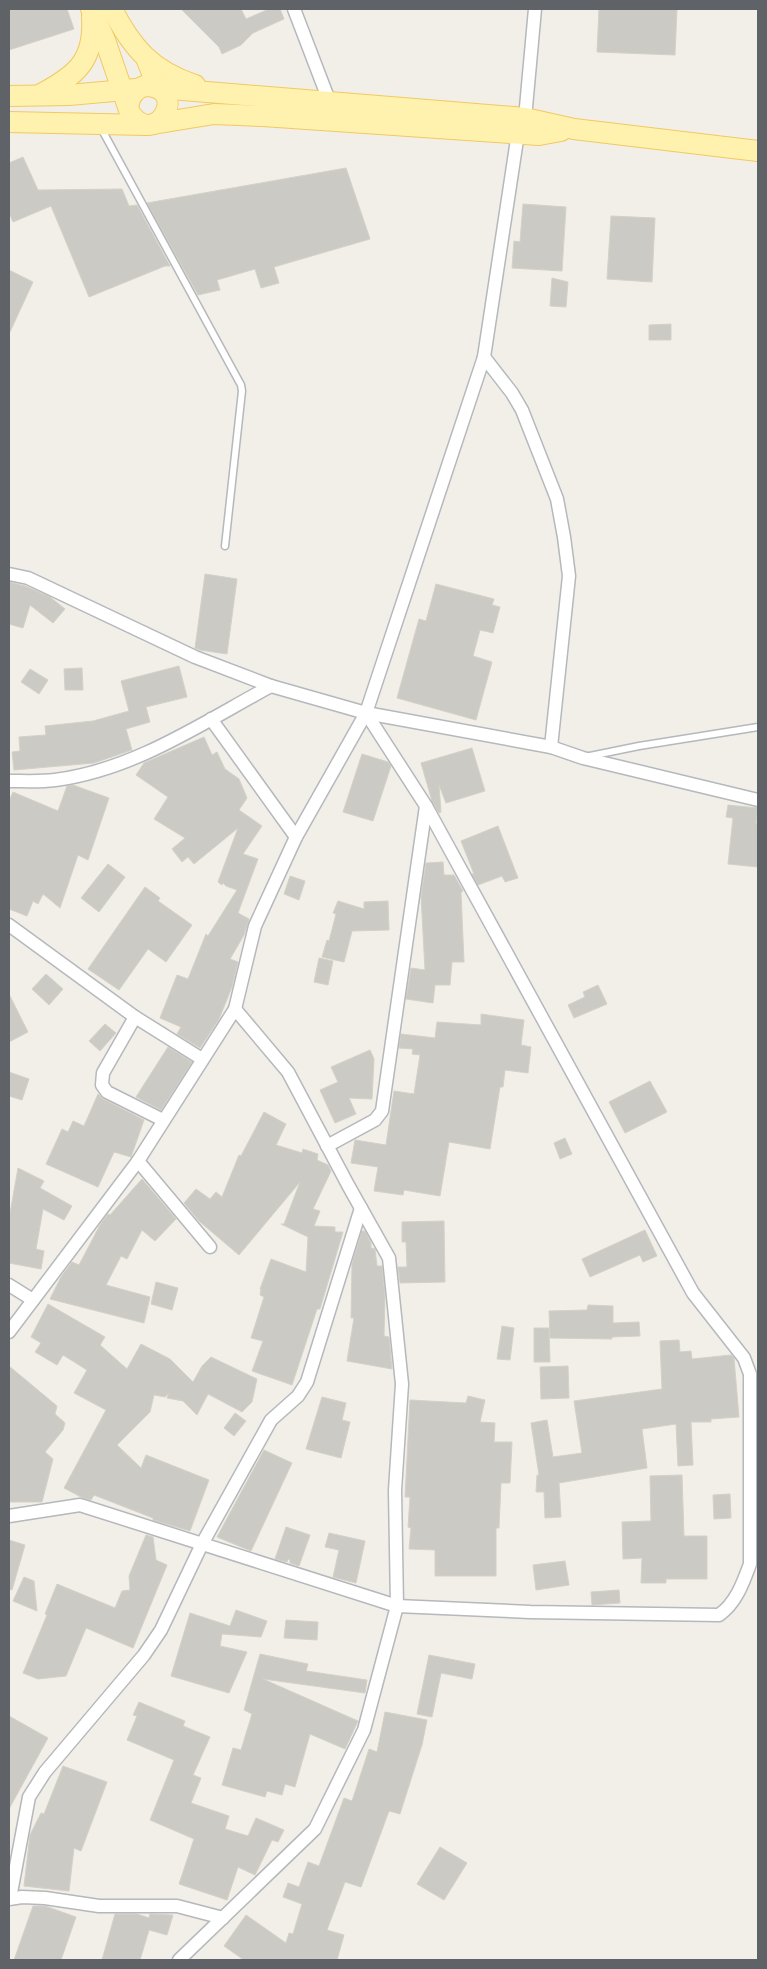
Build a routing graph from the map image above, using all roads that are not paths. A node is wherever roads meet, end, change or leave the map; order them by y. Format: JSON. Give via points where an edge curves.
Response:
{"nodes":[{"id":1,"x":112,"y":9,"type":"edge"},
{"id":2,"x":294,"y":9,"type":"edge"},
{"id":3,"x":535,"y":9,"type":"edge"},
{"id":4,"x":91,"y":10,"type":"edge"},
{"id":5,"x":146,"y":58,"type":"junction"},
{"id":6,"x":158,"y":88,"type":"junction"},
{"id":7,"x":223,"y":94,"type":"junction"},
{"id":8,"x":130,"y":95,"type":"junction"},
{"id":9,"x":9,"y":96,"type":"edge"},
{"id":10,"x":38,"y":96,"type":"junction"},
{"id":11,"x":330,"y":103,"type":"junction"},
{"id":12,"x":9,"y":122,"type":"edge"},
{"id":13,"x":98,"y":122,"type":"junction"},
{"id":14,"x":149,"y":124,"type":"junction"},
{"id":15,"x":522,"y":126,"type":"junction"},
{"id":16,"x":758,"y":151,"type":"edge"},
{"id":17,"x":484,"y":357,"type":"junction"},
{"id":18,"x":225,"y":546,"type":"dead end"},
{"id":19,"x":9,"y":574,"type":"edge"},
{"id":20,"x":271,"y":686,"type":"junction"},
{"id":21,"x":366,"y":713,"type":"junction"},
{"id":22,"x":211,"y":719,"type":"junction"},
{"id":23,"x":758,"y":727,"type":"edge"},
{"id":24,"x":551,"y":747,"type":"junction"},
{"id":25,"x":583,"y":758,"type":"junction"},
{"id":26,"x":9,"y":781,"type":"edge"},
{"id":27,"x":758,"y":800,"type":"edge"},
{"id":28,"x":426,"y":806,"type":"junction"},
{"id":29,"x":296,"y":837,"type":"junction"},
{"id":30,"x":9,"y":925,"type":"edge"},
{"id":31,"x":235,"y":1009,"type":"junction"},
{"id":32,"x":135,"y":1017,"type":"junction"},
{"id":33,"x":202,"y":1059,"type":"junction"},
{"id":34,"x":163,"y":1120,"type":"junction"},
{"id":35,"x":327,"y":1146,"type":"junction"},
{"id":36,"x":138,"y":1161,"type":"junction"},
{"id":37,"x":360,"y":1208,"type":"junction"},
{"id":38,"x":210,"y":1247,"type":"dead end"},
{"id":39,"x":9,"y":1285,"type":"edge"},
{"id":40,"x":33,"y":1300,"type":"junction"},
{"id":41,"x":9,"y":1332,"type":"edge"},
{"id":42,"x":9,"y":1516,"type":"edge"},
{"id":43,"x":202,"y":1544,"type":"junction"},
{"id":44,"x":397,"y":1606,"type":"junction"},
{"id":45,"x":9,"y":1899,"type":"edge"},
{"id":46,"x":223,"y":1918,"type":"junction"},
{"id":47,"x":180,"y":1960,"type":"edge"}],
"edges":[{"from":1,"to":5,"type":"main road","via":[[123,32]]},
{"from":2,"to":11,"type":"street"},
{"from":3,"to":15,"type":"street"},
{"from":4,"to":8,"type":"main road"},
{"from":4,"to":10,"type":"main road","via":[[93,35],[86,56],[75,73]]},
{"from":5,"to":6,"type":"main road"},
{"from":5,"to":7,"type":"main road","via":[[174,78]]},
{"from":6,"to":7,"type":"main road"},
{"from":6,"to":8,"type":"main road","via":[[144,86]]},
{"from":6,"to":14,"type":"main road","via":[[167,98],[168,105],[159,122]]},
{"from":7,"to":11,"type":"main road"},
{"from":8,"to":10,"type":"main road"},
{"from":8,"to":14,"type":"main road","via":[[134,119]]},
{"from":9,"to":10,"type":"main road"},
{"from":11,"to":15,"type":"main road"},
{"from":12,"to":13,"type":"main road"},
{"from":13,"to":14,"type":"main road"},
{"from":13,"to":18,"type":"lane","via":[[241,385]]},
{"from":14,"to":15,"type":"main road","via":[[214,114]]},
{"from":15,"to":16,"type":"main road","via":[[540,135],[574,130]]},
{"from":15,"to":17,"type":"street"},
{"from":17,"to":21,"type":"street"},
{"from":17,"to":24,"type":"street","via":[[522,410],[557,498],[564,537],[569,576]]},
{"from":19,"to":20,"type":"street","via":[[28,578],[195,657]]},
{"from":20,"to":21,"type":"street"},
{"from":20,"to":22,"type":"street"},
{"from":21,"to":24,"type":"street"},
{"from":21,"to":28,"type":"street"},
{"from":21,"to":29,"type":"street"},
{"from":22,"to":26,"type":"street","via":[[174,741],[107,768],[54,780]]},
{"from":22,"to":29,"type":"street"},
{"from":23,"to":25,"type":"lane"},
{"from":24,"to":25,"type":"street"},
{"from":25,"to":27,"type":"street"},
{"from":28,"to":35,"type":"street","via":[[382,1111],[375,1120]]},
{"from":28,"to":44,"type":"street","via":[[693,1293],[744,1358],[750,1374],[750,1564],[742,1586],[728,1609],[719,1615]]},
{"from":29,"to":31,"type":"street","via":[[255,926]]},
{"from":30,"to":32,"type":"street"},
{"from":31,"to":33,"type":"street"},
{"from":31,"to":35,"type":"street","via":[[288,1072]]},
{"from":32,"to":33,"type":"street"},
{"from":32,"to":34,"type":"street","via":[[103,1073],[102,1085],[107,1092]]},
{"from":33,"to":34,"type":"street"},
{"from":34,"to":36,"type":"street"},
{"from":35,"to":37,"type":"street"},
{"from":36,"to":38,"type":"street"},
{"from":36,"to":40,"type":"street"},
{"from":37,"to":43,"type":"street","via":[[307,1382],[298,1396],[271,1420]]},
{"from":37,"to":44,"type":"street","via":[[389,1258],[402,1384],[395,1490]]},
{"from":39,"to":40,"type":"street"},
{"from":40,"to":41,"type":"street"},
{"from":42,"to":43,"type":"street","via":[[80,1505]]},
{"from":43,"to":44,"type":"street"},
{"from":43,"to":45,"type":"street","via":[[161,1630],[45,1772],[29,1797]]},
{"from":44,"to":46,"type":"street","via":[[364,1730],[315,1829]]},
{"from":45,"to":46,"type":"street","via":[[45,1898],[99,1906],[176,1906]]},
{"from":46,"to":47,"type":"street"}]}
